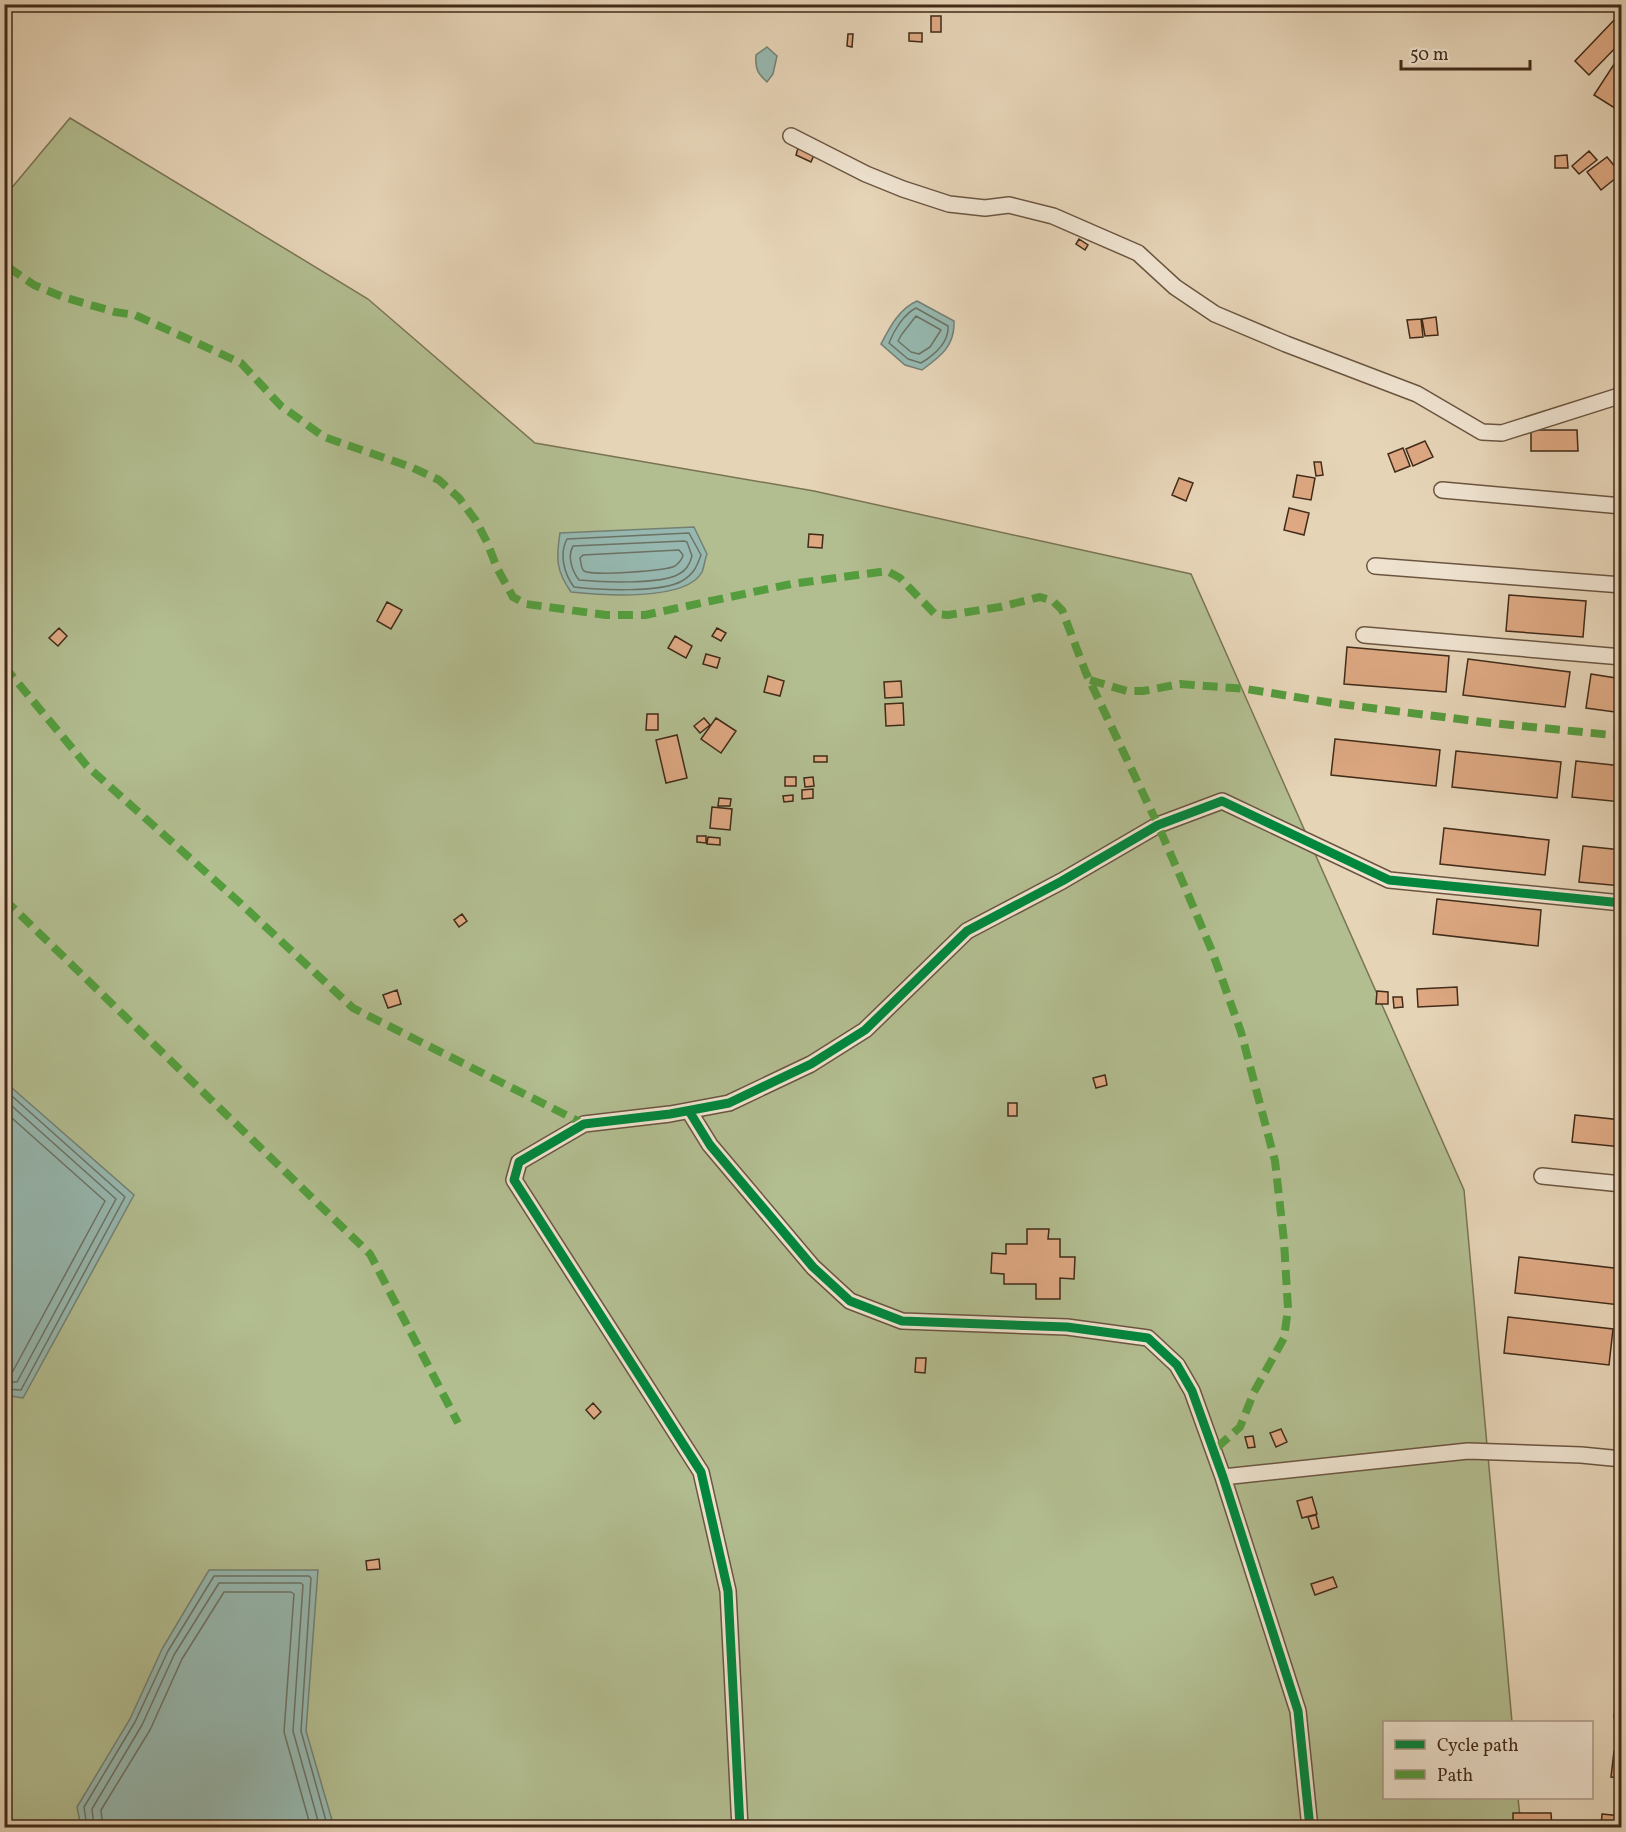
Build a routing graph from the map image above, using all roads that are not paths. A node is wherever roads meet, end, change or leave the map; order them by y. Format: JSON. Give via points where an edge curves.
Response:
{"nodes":[{"id":1,"x":791,"y":136,"type":"dead end"},
{"id":2,"x":1622,"y":395,"type":"edge"},
{"id":3,"x":1442,"y":490,"type":"dead end"},
{"id":4,"x":1622,"y":506,"type":"edge"},
{"id":5,"x":1375,"y":566,"type":"dead end"},
{"id":6,"x":1622,"y":585,"type":"edge"},
{"id":7,"x":1364,"y":635,"type":"dead end"},
{"id":8,"x":1622,"y":657,"type":"edge"},
{"id":9,"x":1622,"y":903,"type":"edge"},
{"id":10,"x":689,"y":1111,"type":"junction"},
{"id":11,"x":1542,"y":1176,"type":"dead end"},
{"id":12,"x":1622,"y":1184,"type":"edge"},
{"id":13,"x":1622,"y":1459,"type":"edge"},
{"id":14,"x":1223,"y":1477,"type":"junction"},
{"id":15,"x":741,"y":1827,"type":"edge"},
{"id":16,"x":1310,"y":1827,"type":"edge"}],
"edges":[{"from":1,"to":2,"type":"street","via":[[866,174],[949,204],[985,208],[1009,205],[1053,216],[1101,236],[1138,253],[1175,287],[1215,314],[1417,394],[1482,432],[1502,433]]},
{"from":3,"to":4,"type":"street"},
{"from":5,"to":6,"type":"street"},
{"from":7,"to":8,"type":"street"},
{"from":9,"to":10,"type":"street","via":[[1389,880],[1222,801],[1158,825],[967,931],[865,1030],[811,1064],[729,1103]]},
{"from":10,"to":14,"type":"street","via":[[710,1145],[813,1267],[850,1301],[902,1321],[1067,1328],[1148,1338],[1177,1365],[1192,1391]]},
{"from":10,"to":15,"type":"street","via":[[584,1124],[519,1162],[514,1180],[701,1472],[728,1591]]},
{"from":11,"to":12,"type":"street"},
{"from":13,"to":14,"type":"street","via":[[1468,1451]]},
{"from":14,"to":16,"type":"street","via":[[1298,1711]]}]}
